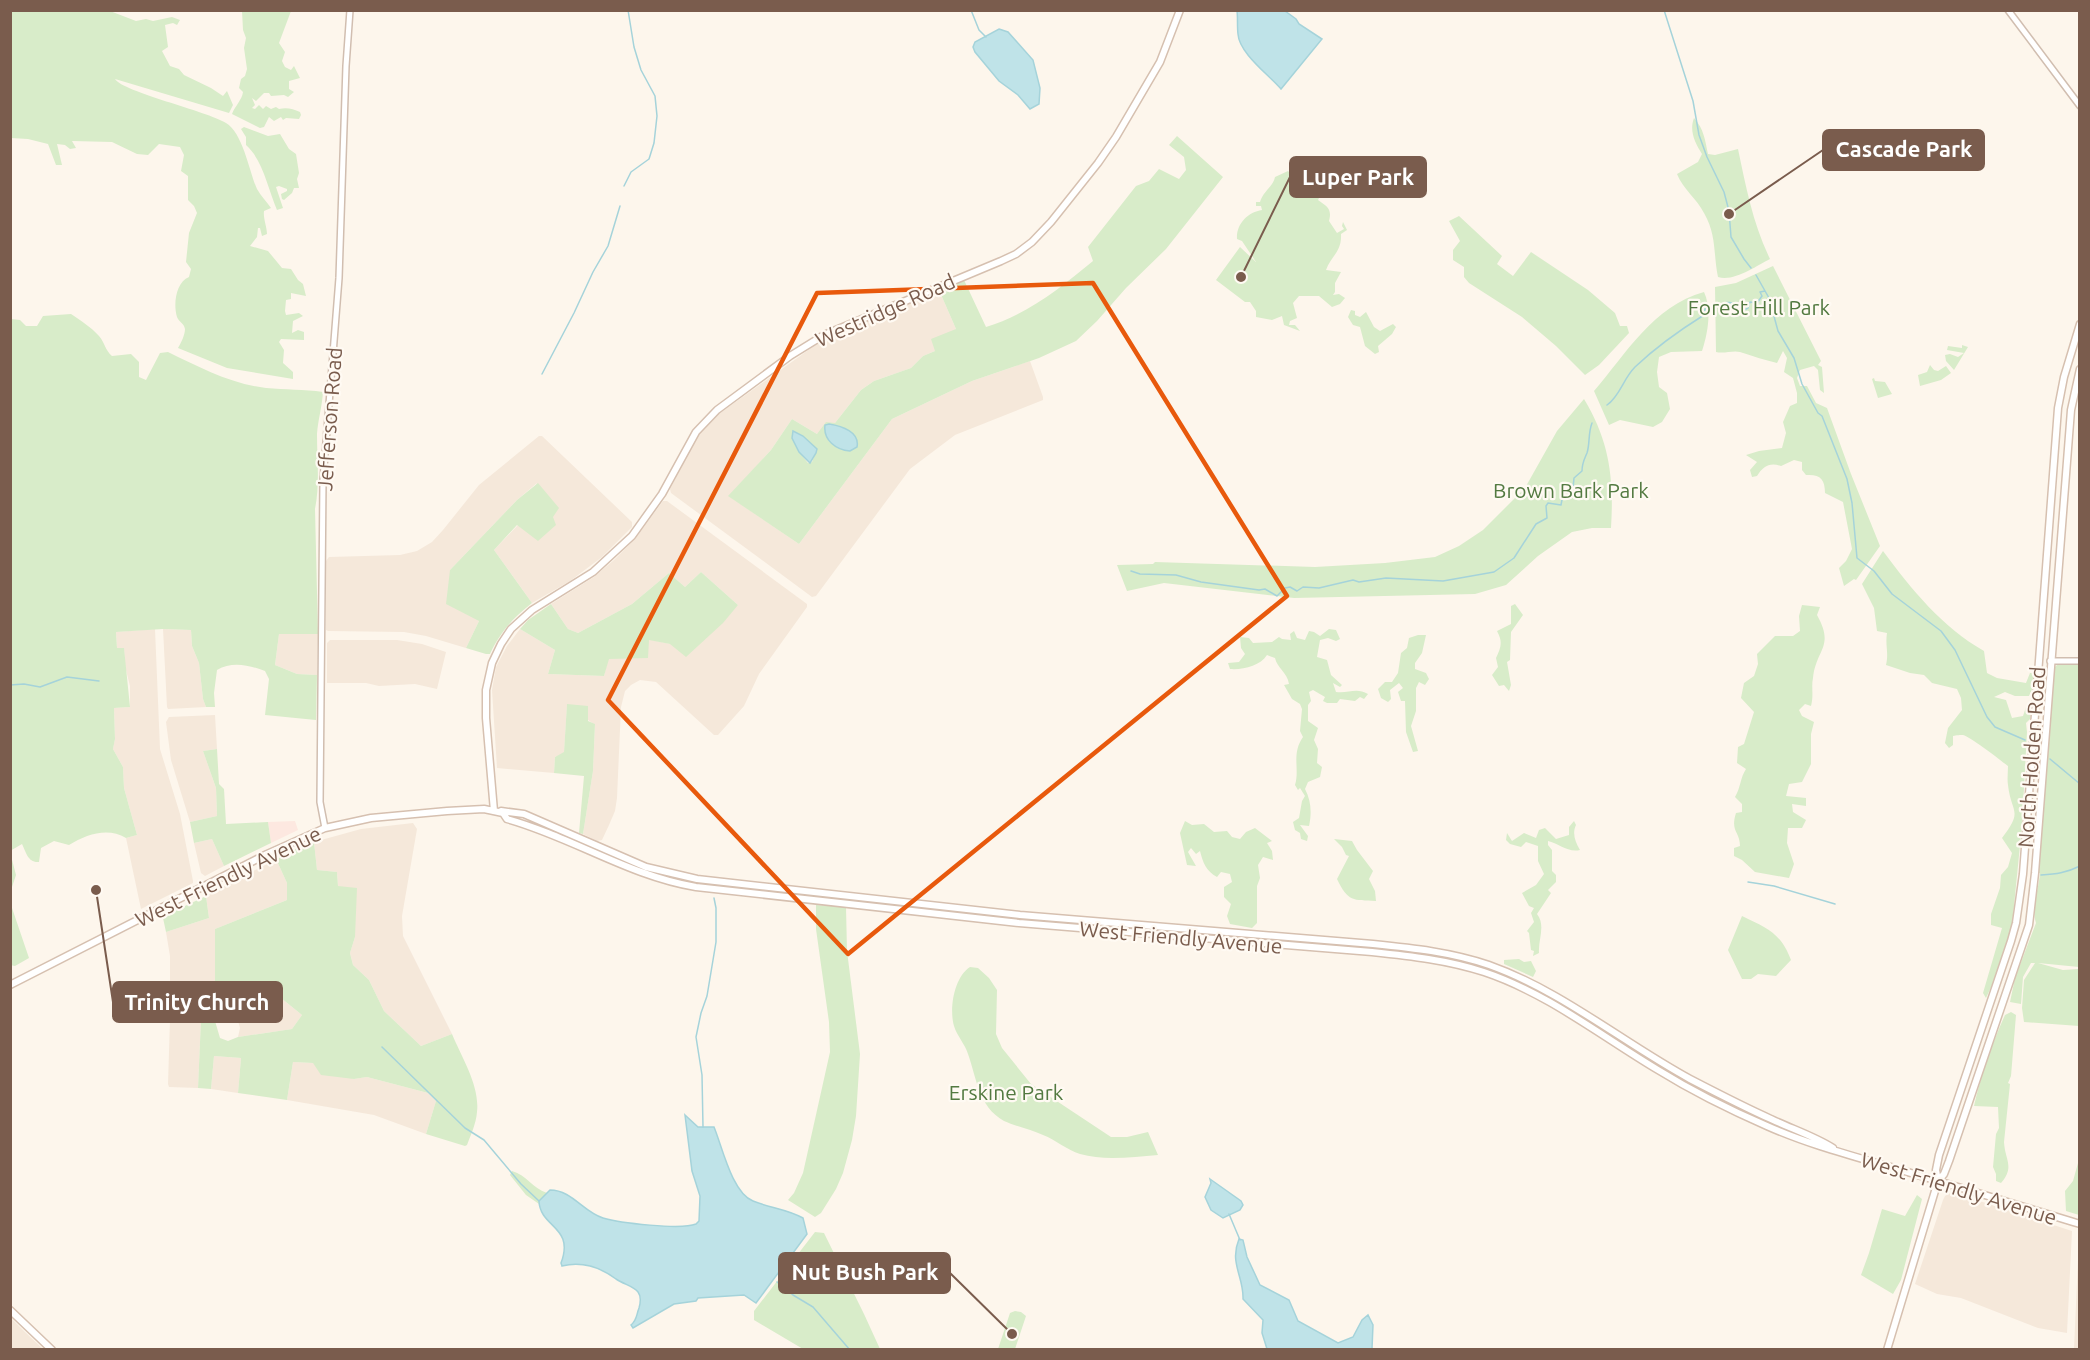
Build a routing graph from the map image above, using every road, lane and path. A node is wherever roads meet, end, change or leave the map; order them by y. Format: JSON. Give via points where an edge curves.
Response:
{"nodes":[{"id":1,"x":350,"y":10,"type":"edge"},
{"id":2,"x":1180,"y":10,"type":"edge"},
{"id":3,"x":2008,"y":10,"type":"edge"},
{"id":4,"x":2079,"y":106,"type":"edge"},
{"id":5,"x":2079,"y":324,"type":"edge"},
{"id":6,"x":2079,"y":369,"type":"edge"},
{"id":7,"x":2050,"y":661,"type":"junction"},
{"id":8,"x":2079,"y":661,"type":"edge"},
{"id":9,"x":494,"y":811,"type":"junction"},
{"id":10,"x":325,"y":828,"type":"junction"},
{"id":11,"x":10,"y":985,"type":"edge"},
{"id":12,"x":1839,"y":1151,"type":"junction"},
{"id":13,"x":1938,"y":1181,"type":"junction"},
{"id":14,"x":2079,"y":1224,"type":"edge"},
{"id":15,"x":10,"y":1310,"type":"edge"},
{"id":16,"x":52,"y":1350,"type":"edge"},
{"id":17,"x":1887,"y":1350,"type":"edge"}],
"edges":[{"from":1,"to":10,"type":"street","name":"Jefferson Road","via":[[339,278],[323,480],[320,802]]},
{"from":2,"to":9,"type":"main road","name":"Westridge Road","via":[[1160,62],[1116,137],[1032,242],[1010,257],[824,335],[717,410],[702,424],[662,495],[632,536],[593,572],[532,610],[511,629],[492,663],[485,696]]},
{"from":3,"to":4,"type":"street"},
{"from":5,"to":13,"type":"main road","name":"North Holden Road","via":[[2058,408],[2023,874],[2016,922],[1946,1133],[1936,1170]]},
{"from":6,"to":7,"type":"main road","name":"North Holden Road","via":[[2071,410]]},
{"from":7,"to":8,"type":"street"},
{"from":7,"to":13,"type":"main road","name":"North Holden Road","via":[[2029,925],[1949,1161]]},
{"from":9,"to":10,"type":"main road","name":"West Friendly Avenue","via":[[470,809],[362,819]]},
{"from":9,"to":12,"type":"main road","name":"West Friendly Avenue","via":[[524,814],[646,867],[697,879],[1020,915],[1401,947],[1457,956],[1534,985],[1673,1070]]},
{"from":9,"to":12,"type":"main road","name":"West Friendly Avenue","via":[[640,873],[714,890],[1453,963],[1531,992],[1659,1071],[1757,1121],[1821,1148]]},
{"from":10,"to":11,"type":"main road","name":"West Friendly Avenue"},
{"from":12,"to":13,"type":"main road","name":"West Friendly Avenue"},
{"from":13,"to":14,"type":"main road","name":"West Friendly Avenue"},
{"from":13,"to":17,"type":"main road","name":"North Holden Road"},
{"from":15,"to":16,"type":"main road"}]}
